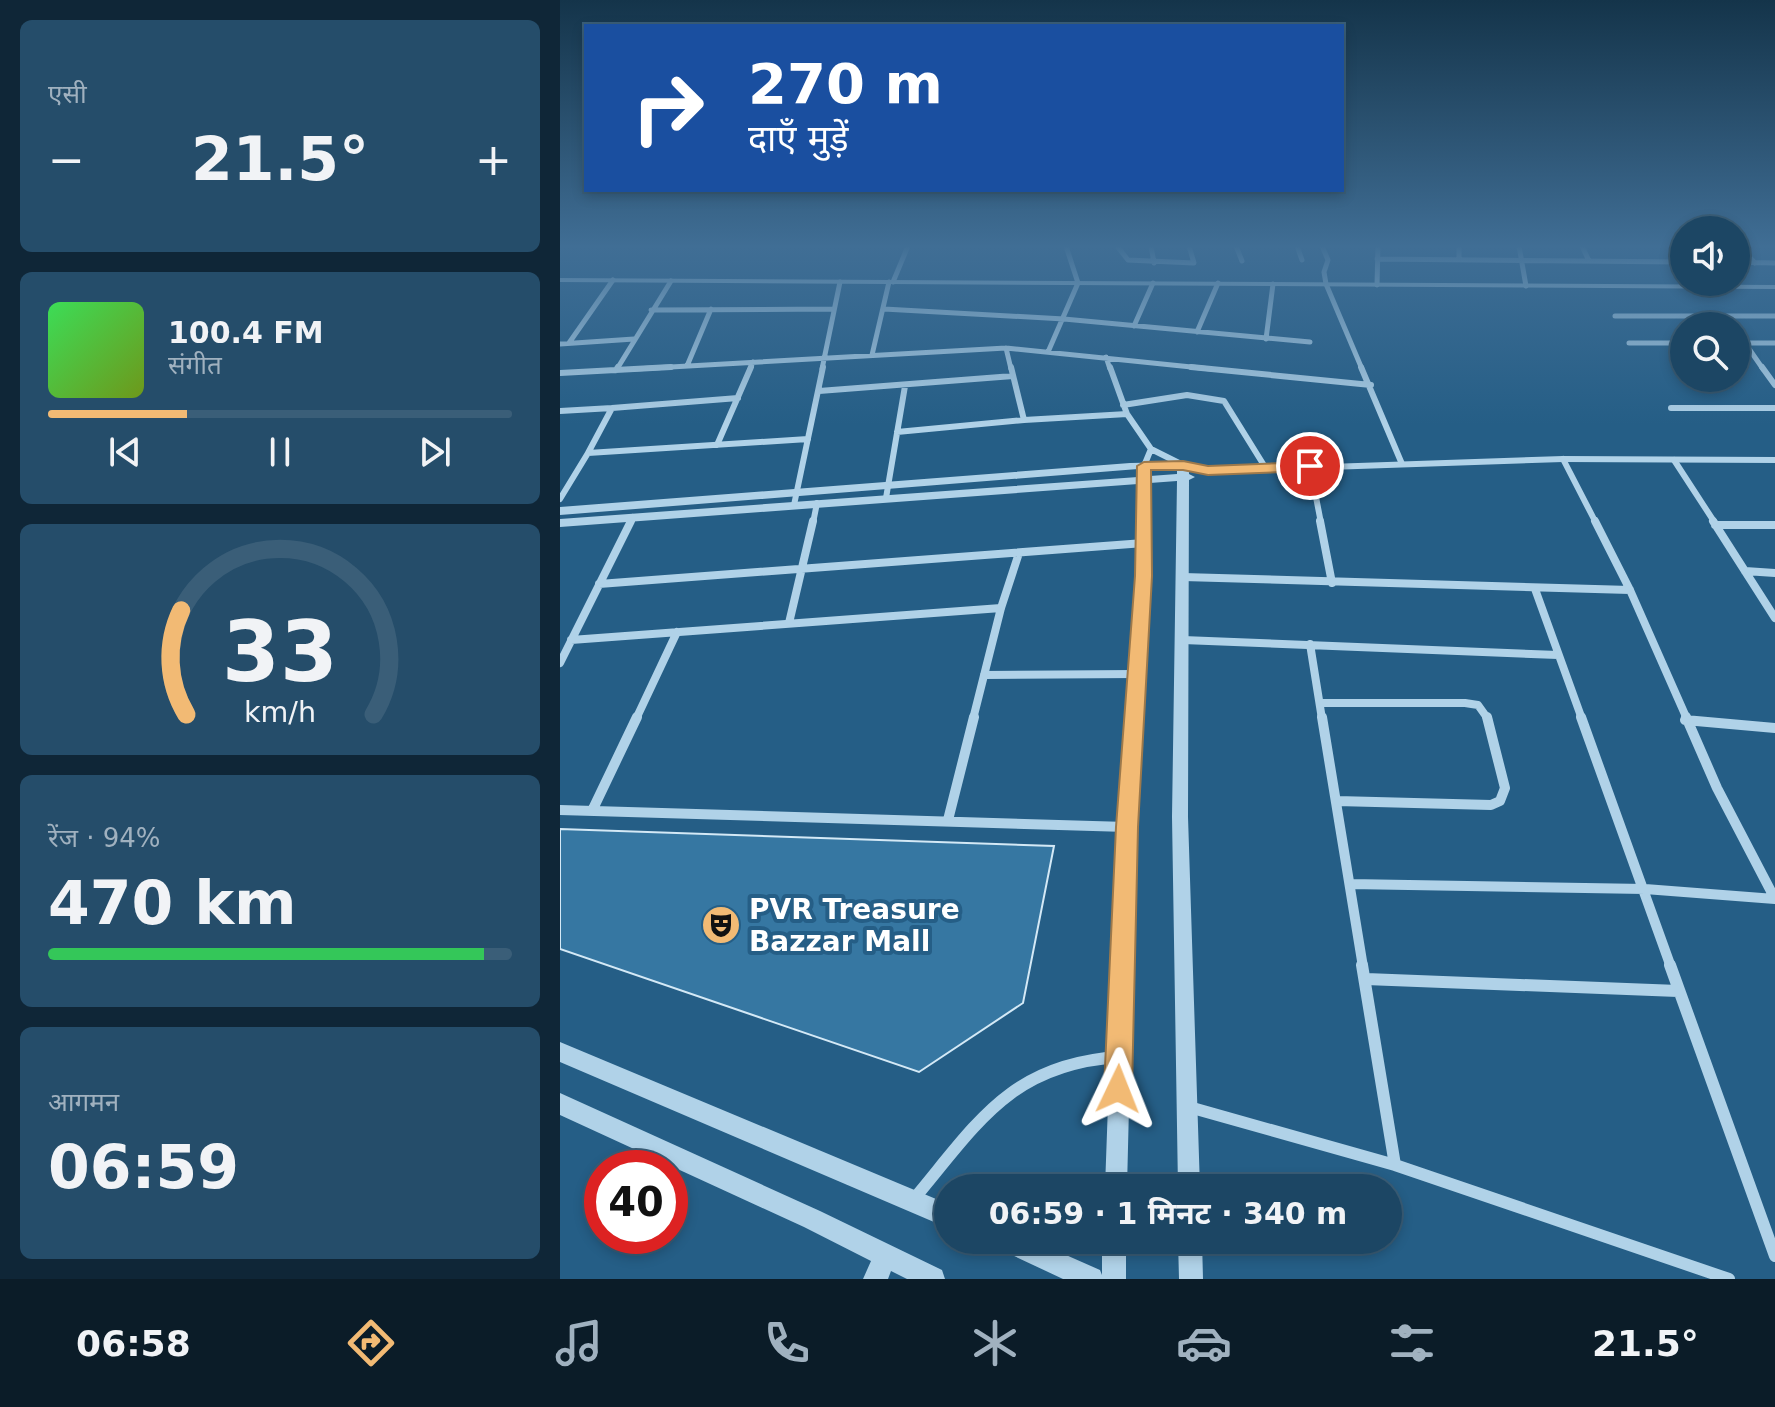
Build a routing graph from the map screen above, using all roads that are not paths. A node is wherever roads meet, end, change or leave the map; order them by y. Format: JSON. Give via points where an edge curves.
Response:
{"nodes":[{"id":1,"x":595,"y":306,"type":"edge"},
{"id":2,"x":654,"y":306,"type":"edge"},
{"id":3,"x":835,"y":306,"type":"edge"},
{"id":4,"x":885,"y":306,"type":"edge"},
{"id":5,"x":1069,"y":306,"type":"edge"},
{"id":6,"x":1143,"y":306,"type":"edge"},
{"id":7,"x":1208,"y":306,"type":"edge"},
{"id":8,"x":1270,"y":306,"type":"edge"},
{"id":9,"x":1336,"y":306,"type":"edge"},
{"id":10,"x":711,"y":309,"type":"junction"},
{"id":11,"x":834,"y":309,"type":"junction"},
{"id":12,"x":884,"y":309,"type":"junction"},
{"id":13,"x":651,"y":310,"type":"junction"},
{"id":14,"x":1615,"y":316,"type":"dead end"},
{"id":15,"x":1775,"y":316,"type":"edge"},
{"id":16,"x":1064,"y":319,"type":"junction"},
{"id":17,"x":1134,"y":326,"type":"junction"},
{"id":18,"x":1197,"y":332,"type":"junction"},
{"id":19,"x":634,"y":339,"type":"junction"},
{"id":20,"x":1266,"y":339,"type":"junction"},
{"id":21,"x":1310,"y":342,"type":"dead end"},
{"id":22,"x":569,"y":343,"type":"junction"},
{"id":23,"x":1629,"y":343,"type":"dead end"},
{"id":24,"x":1670,"y":343,"type":"edge"},
{"id":25,"x":1750,"y":343,"type":"edge"},
{"id":26,"x":1775,"y":343,"type":"edge"},
{"id":27,"x":560,"y":344,"type":"edge"},
{"id":28,"x":1006,"y":348,"type":"junction"},
{"id":29,"x":1750,"y":350,"type":"edge"},
{"id":30,"x":1048,"y":352,"type":"junction"},
{"id":31,"x":872,"y":355,"type":"junction"},
{"id":32,"x":1106,"y":357,"type":"junction"},
{"id":33,"x":822,"y":358,"type":"junction"},
{"id":34,"x":753,"y":362,"type":"junction"},
{"id":35,"x":687,"y":366,"type":"junction"},
{"id":36,"x":616,"y":370,"type":"junction"},
{"id":37,"x":560,"y":373,"type":"edge"},
{"id":38,"x":1013,"y":376,"type":"junction"},
{"id":39,"x":1371,"y":385,"type":"junction"},
{"id":40,"x":1775,"y":385,"type":"edge"},
{"id":41,"x":905,"y":386,"type":"junction"},
{"id":42,"x":819,"y":391,"type":"junction"},
{"id":43,"x":738,"y":398,"type":"junction"},
{"id":44,"x":1123,"y":405,"type":"junction"},
{"id":45,"x":612,"y":408,"type":"junction"},
{"id":46,"x":1671,"y":408,"type":"dead end"},
{"id":47,"x":1775,"y":408,"type":"edge"},
{"id":48,"x":560,"y":411,"type":"edge"},
{"id":49,"x":1127,"y":414,"type":"junction"},
{"id":50,"x":1024,"y":420,"type":"junction"},
{"id":51,"x":897,"y":432,"type":"junction"},
{"id":52,"x":808,"y":439,"type":"junction"},
{"id":53,"x":717,"y":445,"type":"junction"},
{"id":54,"x":1151,"y":449,"type":"junction"},
{"id":55,"x":588,"y":453,"type":"junction"},
{"id":56,"x":1563,"y":459,"type":"junction"},
{"id":57,"x":1674,"y":460,"type":"junction"},
{"id":58,"x":1775,"y":460,"type":"edge"},
{"id":59,"x":1402,"y":464,"type":"junction"},
{"id":60,"x":1310,"y":466,"type":"junction"},
{"id":61,"x":1265,"y":467,"type":"junction"},
{"id":62,"x":1183,"y":472,"type":"junction"},
{"id":63,"x":1144,"y":474,"type":"junction"},
{"id":64,"x":887,"y":493,"type":"junction"},
{"id":65,"x":560,"y":499,"type":"edge"},
{"id":66,"x":795,"y":500,"type":"junction"},
{"id":67,"x":817,"y":503,"type":"junction"},
{"id":68,"x":560,"y":511,"type":"edge"},
{"id":69,"x":633,"y":517,"type":"junction"},
{"id":70,"x":560,"y":523,"type":"edge"},
{"id":71,"x":1715,"y":525,"type":"junction"},
{"id":72,"x":1775,"y":525,"type":"edge"},
{"id":73,"x":1144,"y":543,"type":"junction"},
{"id":74,"x":1019,"y":553,"type":"junction"},
{"id":75,"x":804,"y":568,"type":"junction"},
{"id":76,"x":1745,"y":571,"type":"junction"},
{"id":77,"x":1775,"y":573,"type":"edge"},
{"id":78,"x":1183,"y":577,"type":"junction"},
{"id":79,"x":1332,"y":583,"type":"junction"},
{"id":80,"x":599,"y":584,"type":"junction"},
{"id":81,"x":1535,"y":589,"type":"junction"},
{"id":82,"x":1630,"y":590,"type":"junction"},
{"id":83,"x":1001,"y":608,"type":"junction"},
{"id":84,"x":1775,"y":618,"type":"edge"},
{"id":85,"x":789,"y":623,"type":"junction"},
{"id":86,"x":677,"y":632,"type":"junction"},
{"id":87,"x":571,"y":640,"type":"junction"},
{"id":88,"x":1183,"y":640,"type":"junction"},
{"id":89,"x":1310,"y":644,"type":"junction"},
{"id":90,"x":1558,"y":655,"type":"junction"},
{"id":91,"x":560,"y":663,"type":"edge"},
{"id":92,"x":1137,"y":674,"type":"junction"},
{"id":93,"x":984,"y":675,"type":"junction"},
{"id":94,"x":1321,"y":703,"type":"junction"},
{"id":95,"x":1685,"y":720,"type":"junction"},
{"id":96,"x":1775,"y":728,"type":"edge"},
{"id":97,"x":1337,"y":801,"type":"junction"},
{"id":98,"x":560,"y":810,"type":"edge"},
{"id":99,"x":592,"y":811,"type":"junction"},
{"id":100,"x":948,"y":820,"type":"junction"},
{"id":101,"x":1127,"y":827,"type":"junction"},
{"id":102,"x":1350,"y":884,"type":"junction"},
{"id":103,"x":1645,"y":889,"type":"junction"},
{"id":104,"x":1775,"y":899,"type":"edge"},
{"id":105,"x":1366,"y":979,"type":"junction"},
{"id":106,"x":1678,"y":991,"type":"junction"},
{"id":107,"x":560,"y":1052,"type":"edge"},
{"id":108,"x":1119,"y":1057,"type":"junction"},
{"id":109,"x":560,"y":1104,"type":"edge"},
{"id":110,"x":1187,"y":1107,"type":"junction"},
{"id":111,"x":1395,"y":1165,"type":"junction"},
{"id":112,"x":1116,"y":1174,"type":"edge"},
{"id":113,"x":1189,"y":1174,"type":"edge"},
{"id":114,"x":912,"y":1201,"type":"junction"},
{"id":115,"x":934,"y":1210,"type":"edge"},
{"id":116,"x":1036,"y":1254,"type":"edge"},
{"id":117,"x":1114,"y":1254,"type":"edge"},
{"id":118,"x":1190,"y":1254,"type":"edge"},
{"id":119,"x":1775,"y":1256,"type":"edge"},
{"id":120,"x":880,"y":1268,"type":"edge"},
{"id":121,"x":933,"y":1279,"type":"edge"},
{"id":122,"x":1091,"y":1279,"type":"edge"},
{"id":123,"x":1114,"y":1279,"type":"edge"},
{"id":124,"x":1191,"y":1279,"type":"edge"},
{"id":125,"x":1729,"y":1279,"type":"edge"}],
"edges":[{"from":1,"to":22,"type":"street"},
{"from":2,"to":13,"type":"street"},
{"from":3,"to":11,"type":"street"},
{"from":4,"to":12,"type":"street"},
{"from":5,"to":16,"type":"street"},
{"from":6,"to":17,"type":"street"},
{"from":7,"to":18,"type":"street"},
{"from":8,"to":20,"type":"street"},
{"from":9,"to":39,"type":"street"},
{"from":10,"to":11,"type":"street"},
{"from":10,"to":13,"type":"street"},
{"from":10,"to":35,"type":"street"},
{"from":11,"to":33,"type":"street"},
{"from":12,"to":16,"type":"street"},
{"from":12,"to":31,"type":"street"},
{"from":13,"to":19,"type":"street"},
{"from":14,"to":15,"type":"street"},
{"from":16,"to":17,"type":"street"},
{"from":16,"to":30,"type":"street"},
{"from":17,"to":18,"type":"street"},
{"from":18,"to":20,"type":"street"},
{"from":19,"to":22,"type":"street"},
{"from":19,"to":36,"type":"street"},
{"from":20,"to":21,"type":"street"},
{"from":22,"to":27,"type":"street"},
{"from":23,"to":24,"type":"street"},
{"from":25,"to":26,"type":"street"},
{"from":28,"to":30,"type":"street"},
{"from":28,"to":31,"type":"street"},
{"from":28,"to":38,"type":"street"},
{"from":29,"to":40,"type":"street"},
{"from":30,"to":32,"type":"street"},
{"from":31,"to":33,"type":"street"},
{"from":32,"to":39,"type":"street"},
{"from":32,"to":44,"type":"street"},
{"from":33,"to":34,"type":"street"},
{"from":33,"to":42,"type":"street"},
{"from":34,"to":35,"type":"street"},
{"from":34,"to":43,"type":"street"},
{"from":35,"to":36,"type":"street"},
{"from":36,"to":37,"type":"street"},
{"from":38,"to":41,"type":"street"},
{"from":38,"to":50,"type":"street"},
{"from":39,"to":59,"type":"street"},
{"from":41,"to":42,"type":"street"},
{"from":41,"to":51,"type":"street"},
{"from":42,"to":52,"type":"street"},
{"from":43,"to":45,"type":"street"},
{"from":43,"to":53,"type":"street"},
{"from":44,"to":49,"type":"street"},
{"from":44,"to":61,"type":"street","via":[[1213,395],[1224,401]]},
{"from":45,"to":48,"type":"street"},
{"from":45,"to":55,"type":"street"},
{"from":46,"to":47,"type":"street"},
{"from":49,"to":50,"type":"street"},
{"from":49,"to":54,"type":"street"},
{"from":50,"to":51,"type":"street"},
{"from":51,"to":64,"type":"street"},
{"from":52,"to":53,"type":"street"},
{"from":52,"to":66,"type":"street"},
{"from":53,"to":55,"type":"street"},
{"from":54,"to":62,"type":"street"},
{"from":54,"to":63,"type":"street"},
{"from":55,"to":65,"type":"street"},
{"from":56,"to":57,"type":"street"},
{"from":56,"to":59,"type":"street"},
{"from":56,"to":82,"type":"street"},
{"from":57,"to":58,"type":"street"},
{"from":57,"to":71,"type":"street"},
{"from":59,"to":60,"type":"street"},
{"from":60,"to":61,"type":"street"},
{"from":60,"to":79,"type":"street"},
{"from":61,"to":62,"type":"street"},
{"from":62,"to":63,"type":"street"},
{"from":62,"to":78,"type":"street"},
{"from":63,"to":64,"type":"street"},
{"from":63,"to":73,"type":"street"},
{"from":64,"to":66,"type":"street"},
{"from":64,"to":67,"type":"street"},
{"from":66,"to":67,"type":"street"},
{"from":66,"to":68,"type":"street"},
{"from":66,"to":69,"type":"street"},
{"from":67,"to":75,"type":"street"},
{"from":69,"to":70,"type":"street"},
{"from":69,"to":80,"type":"street"},
{"from":71,"to":72,"type":"street"},
{"from":71,"to":76,"type":"street"},
{"from":73,"to":74,"type":"street"},
{"from":73,"to":92,"type":"street"},
{"from":74,"to":75,"type":"street"},
{"from":74,"to":83,"type":"street"},
{"from":75,"to":80,"type":"street"},
{"from":75,"to":85,"type":"street"},
{"from":76,"to":77,"type":"street"},
{"from":76,"to":84,"type":"street"},
{"from":78,"to":79,"type":"street"},
{"from":78,"to":88,"type":"street"},
{"from":79,"to":81,"type":"street"},
{"from":80,"to":87,"type":"street"},
{"from":81,"to":82,"type":"street"},
{"from":81,"to":90,"type":"street"},
{"from":82,"to":95,"type":"street"},
{"from":83,"to":85,"type":"street"},
{"from":83,"to":93,"type":"street"},
{"from":85,"to":86,"type":"street"},
{"from":86,"to":87,"type":"street"},
{"from":86,"to":99,"type":"street"},
{"from":87,"to":91,"type":"street"},
{"from":88,"to":89,"type":"street"},
{"from":88,"to":110,"type":"street","via":[[1180,817]]},
{"from":89,"to":90,"type":"street"},
{"from":89,"to":94,"type":"street"},
{"from":90,"to":103,"type":"street"},
{"from":92,"to":93,"type":"street"},
{"from":92,"to":101,"type":"street"},
{"from":93,"to":100,"type":"street"},
{"from":94,"to":97,"type":"street"},
{"from":94,"to":97,"type":"street","via":[[1478,705],[1489,720],[1505,788],[1501,803],[1491,805]]},
{"from":95,"to":96,"type":"street"},
{"from":95,"to":104,"type":"street"},
{"from":97,"to":102,"type":"street"},
{"from":98,"to":99,"type":"street"},
{"from":99,"to":100,"type":"street"},
{"from":100,"to":101,"type":"street"},
{"from":101,"to":108,"type":"street"},
{"from":102,"to":103,"type":"street"},
{"from":102,"to":105,"type":"street"},
{"from":103,"to":104,"type":"street"},
{"from":103,"to":106,"type":"street"},
{"from":105,"to":106,"type":"street"},
{"from":105,"to":111,"type":"street"},
{"from":106,"to":119,"type":"street"},
{"from":107,"to":114,"type":"street"},
{"from":108,"to":112,"type":"street"},
{"from":108,"to":114,"type":"street","via":[[1091,1058],[1027,1080],[995,1107]]},
{"from":109,"to":120,"type":"street","via":[[812,1219]]},
{"from":110,"to":111,"type":"street"},
{"from":110,"to":113,"type":"street"},
{"from":111,"to":125,"type":"street"},
{"from":114,"to":115,"type":"street"},
{"from":116,"to":122,"type":"street"},
{"from":117,"to":123,"type":"street"},
{"from":118,"to":124,"type":"street"},
{"from":120,"to":121,"type":"street"}]}
